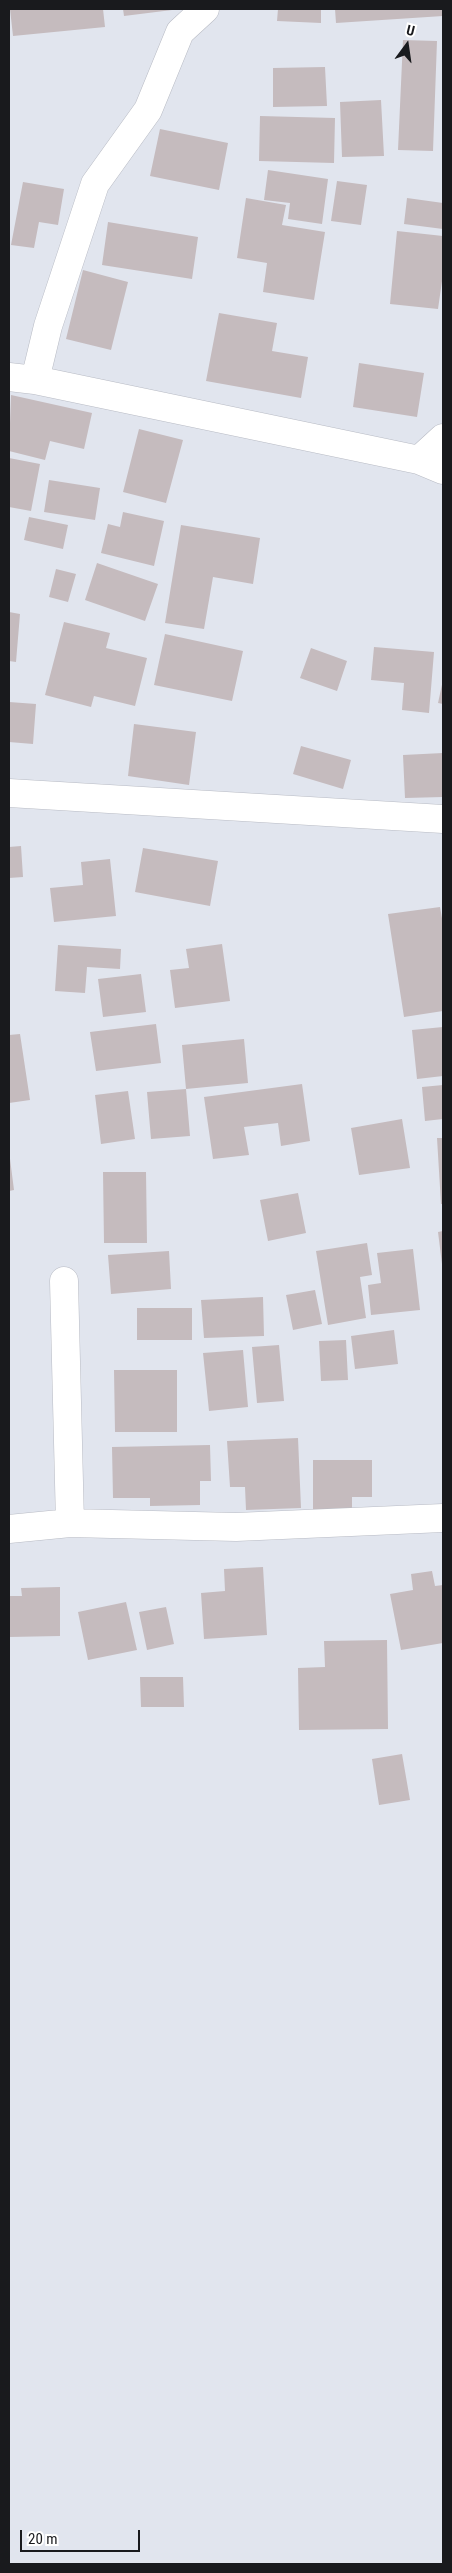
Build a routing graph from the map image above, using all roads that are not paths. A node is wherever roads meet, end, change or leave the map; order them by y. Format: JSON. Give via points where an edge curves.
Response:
{"nodes":[{"id":1,"x":205,"y":9,"type":"edge"},
{"id":2,"x":22,"y":378,"type":"edge"},
{"id":3,"x":443,"y":438,"type":"edge"},
{"id":4,"x":431,"y":465,"type":"edge"},
{"id":5,"x":9,"y":793,"type":"edge"},
{"id":6,"x":443,"y":819,"type":"edge"},
{"id":7,"x":64,"y":1281,"type":"dead end"},
{"id":8,"x":443,"y":1518,"type":"edge"},
{"id":9,"x":70,"y":1522,"type":"junction"},
{"id":10,"x":9,"y":1529,"type":"edge"}],
"edges":[{"from":1,"to":2,"type":"street","via":[[180,32],[148,110],[95,184],[48,326]]},
{"from":2,"to":4,"type":"street"},
{"from":3,"to":4,"type":"street"},
{"from":5,"to":6,"type":"street"},
{"from":7,"to":9,"type":"street"},
{"from":8,"to":9,"type":"street","via":[[236,1526]]},
{"from":9,"to":10,"type":"street"}]}
